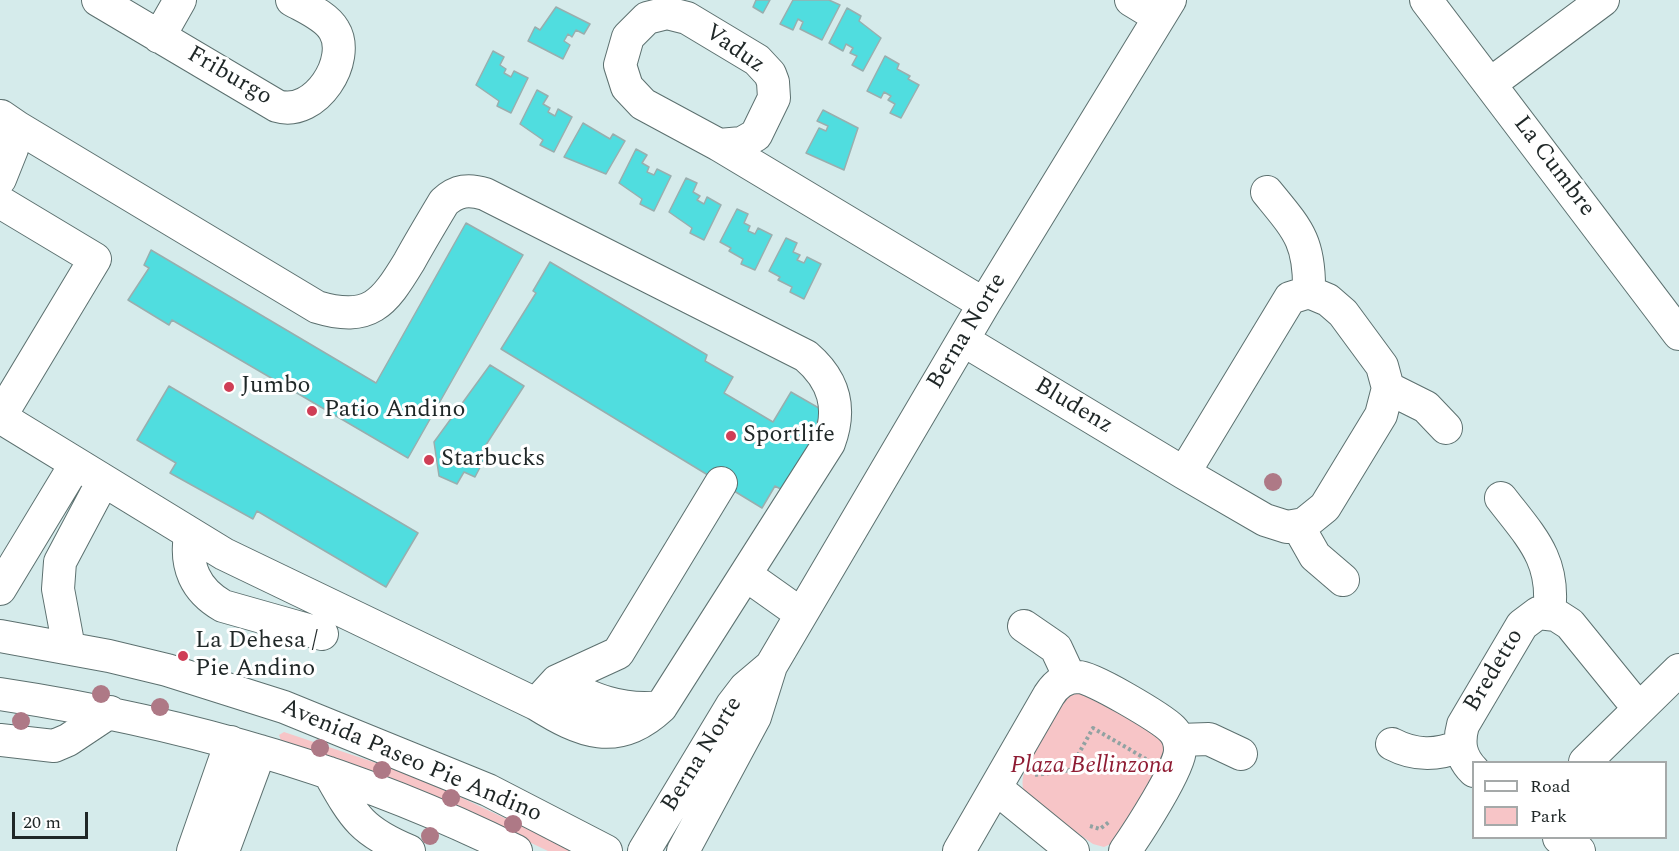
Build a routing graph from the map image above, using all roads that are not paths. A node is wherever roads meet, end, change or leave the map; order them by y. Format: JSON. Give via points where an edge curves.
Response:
{"nodes":[{"id":1,"x":98,"y":0,"type":"edge"},
{"id":2,"x":180,"y":0,"type":"edge"},
{"id":3,"x":292,"y":0,"type":"edge"},
{"id":4,"x":1131,"y":0,"type":"edge"},
{"id":5,"x":1426,"y":0,"type":"edge"},
{"id":6,"x":1603,"y":0,"type":"edge"},
{"id":7,"x":1164,"y":8,"type":"edge"},
{"id":8,"x":159,"y":37,"type":"junction"},
{"id":9,"x":1490,"y":84,"type":"junction"},
{"id":10,"x":8,"y":121,"type":"edge"},
{"id":11,"x":756,"y":135,"type":"junction"},
{"id":12,"x":719,"y":145,"type":"junction"},
{"id":13,"x":770,"y":175,"type":"junction"},
{"id":14,"x":0,"y":179,"type":"edge"},
{"id":15,"x":1268,"y":192,"type":"dead end"},
{"id":16,"x":0,"y":202,"type":"edge"},
{"id":17,"x":1309,"y":292,"type":"junction"},
{"id":18,"x":984,"y":304,"type":"junction"},
{"id":19,"x":1679,"y":334,"type":"edge"},
{"id":20,"x":963,"y":340,"type":"junction"},
{"id":21,"x":1388,"y":388,"type":"junction"},
{"id":22,"x":1446,"y":428,"type":"dead end"},
{"id":23,"x":75,"y":465,"type":"junction"},
{"id":24,"x":1184,"y":473,"type":"junction"},
{"id":25,"x":103,"y":481,"type":"junction"},
{"id":26,"x":45,"y":482,"type":"dead end"},
{"id":27,"x":721,"y":483,"type":"dead end"},
{"id":28,"x":1501,"y":498,"type":"dead end"},
{"id":29,"x":1298,"y":526,"type":"junction"},
{"id":30,"x":190,"y":535,"type":"junction"},
{"id":31,"x":746,"y":575,"type":"junction"},
{"id":32,"x":8,"y":576,"type":"edge"},
{"id":33,"x":1343,"y":580,"type":"dead end"},
{"id":34,"x":1549,"y":613,"type":"junction"},
{"id":35,"x":801,"y":614,"type":"junction"},
{"id":36,"x":1024,"y":626,"type":"dead end"},
{"id":37,"x":322,"y":634,"type":"dead end"},
{"id":38,"x":0,"y":636,"type":"edge"},
{"id":39,"x":69,"y":648,"type":"junction"},
{"id":40,"x":771,"y":666,"type":"junction"},
{"id":41,"x":1679,"y":670,"type":"edge"},
{"id":42,"x":1070,"y":678,"type":"junction"},
{"id":43,"x":557,"y":681,"type":"junction"},
{"id":44,"x":0,"y":694,"type":"edge"},
{"id":45,"x":536,"y":704,"type":"junction"},
{"id":46,"x":662,"y":707,"type":"junction"},
{"id":47,"x":1639,"y":709,"type":"junction"},
{"id":48,"x":110,"y":712,"type":"junction"},
{"id":49,"x":0,"y":740,"type":"edge"},
{"id":50,"x":1179,"y":740,"type":"junction"},
{"id":51,"x":1392,"y":744,"type":"dead end"},
{"id":52,"x":245,"y":747,"type":"junction"},
{"id":53,"x":1240,"y":754,"type":"dead end"},
{"id":54,"x":1467,"y":759,"type":"edge"},
{"id":55,"x":1586,"y":761,"type":"edge"},
{"id":56,"x":329,"y":773,"type":"junction"},
{"id":57,"x":997,"y":789,"type":"junction"},
{"id":58,"x":1562,"y":839,"type":"edge"},
{"id":59,"x":193,"y":851,"type":"edge"},
{"id":60,"x":223,"y":851,"type":"edge"},
{"id":61,"x":409,"y":851,"type":"edge"},
{"id":62,"x":516,"y":851,"type":"edge"},
{"id":63,"x":606,"y":851,"type":"edge"},
{"id":64,"x":644,"y":851,"type":"edge"},
{"id":65,"x":683,"y":851,"type":"edge"},
{"id":66,"x":959,"y":851,"type":"edge"},
{"id":67,"x":1073,"y":851,"type":"edge"},
{"id":68,"x":1125,"y":851,"type":"edge"},
{"id":69,"x":1579,"y":851,"type":"edge"}],
"edges":[{"from":1,"to":8,"type":"street","name":"Friburgo"},
{"from":2,"to":8,"type":"street","name":"Friburgo"},
{"from":3,"to":8,"type":"street","name":"Friburgo","via":[[330,24],[340,46],[337,62],[321,92],[296,108],[276,106]]},
{"from":4,"to":7,"type":"street"},
{"from":5,"to":9,"type":"street","name":"La Cumbre"},
{"from":6,"to":9,"type":"street"},
{"from":7,"to":18,"type":"street","name":"Berna Norte"},
{"from":9,"to":19,"type":"street","name":"La Cumbre"},
{"from":10,"to":14,"type":"street","via":[[12,149]]},
{"from":10,"to":31,"type":"street","via":[[317,307],[358,311],[388,296],[444,202],[459,192],[476,191],[806,356],[826,377],[832,391],[834,430]]},
{"from":11,"to":12,"type":"street","via":[[742,143]]},
{"from":11,"to":12,"type":"street","name":"Vaduz","via":[[774,98],[773,82],[764,66],[687,18],[667,13],[647,18],[628,37],[621,55],[627,87],[643,104]]},
{"from":11,"to":13,"type":"street","via":[[758,154]]},
{"from":12,"to":13,"type":"street","name":"Vaduz"},
{"from":13,"to":18,"type":"street","name":"Vaduz"},
{"from":15,"to":17,"type":"street","via":[[1302,237],[1308,256]]},
{"from":16,"to":23,"type":"street","via":[[95,259],[0,417]]},
{"from":17,"to":21,"type":"street","via":[[1328,300],[1343,313],[1382,366]]},
{"from":17,"to":24,"type":"street","via":[[1297,294],[1285,304]]},
{"from":18,"to":20,"type":"street","name":"Berna Norte"},
{"from":20,"to":24,"type":"street","name":"Bludenz"},
{"from":20,"to":35,"type":"street","name":"Berna Norte"},
{"from":21,"to":22,"type":"street","via":[[1426,407]]},
{"from":21,"to":29,"type":"street","via":[[1385,406],[1332,497],[1317,515]]},
{"from":23,"to":25,"type":"street"},
{"from":23,"to":32,"type":"street"},
{"from":24,"to":29,"type":"street","name":"Bludenz","via":[[1277,525]]},
{"from":25,"to":30,"type":"street"},
{"from":25,"to":39,"type":"street","via":[[60,562],[58,589]]},
{"from":26,"to":32,"type":"street","via":[[16,530]]},
{"from":27,"to":43,"type":"street","via":[[618,653]]},
{"from":28,"to":34,"type":"street","name":"Bredetto","via":[[1544,558],[1551,600]]},
{"from":29,"to":33,"type":"street","via":[[1315,556]]},
{"from":30,"to":37,"type":"street","via":[[189,564],[198,584],[212,600]]},
{"from":30,"to":45,"type":"street"},
{"from":31,"to":35,"type":"street"},
{"from":31,"to":46,"type":"street"},
{"from":34,"to":47,"type":"street","name":"Bredetto","via":[[1576,630]]},
{"from":34,"to":54,"type":"street","name":"Bredetto","via":[[1538,613],[1522,625],[1463,725]]},
{"from":35,"to":40,"type":"street","name":"Berna Norte"},
{"from":36,"to":42,"type":"street","via":[[1056,648],[1064,658]]},
{"from":38,"to":39,"type":"street","name":"Avenida Paseo Pie Andino"},
{"from":39,"to":63,"type":"street","name":"Avenida Paseo Pie Andino","via":[[167,670],[284,707],[488,790]]},
{"from":40,"to":64,"type":"street","name":"Berna Norte","via":[[732,705]]},
{"from":40,"to":65,"type":"street","name":"Berna Norte","via":[[755,717]]},
{"from":41,"to":47,"type":"street"},
{"from":42,"to":50,"type":"street","via":[[1095,681],[1165,724]]},
{"from":42,"to":57,"type":"street","via":[[1054,687]]},
{"from":43,"to":45,"type":"street"},
{"from":43,"to":46,"type":"street","via":[[614,706]]},
{"from":44,"to":48,"type":"street","name":"Avenida Paseo Pie Andino"},
{"from":45,"to":46,"type":"street","via":[[570,725],[598,732],[627,729]]},
{"from":47,"to":55,"type":"street"},
{"from":48,"to":49,"type":"street","via":[[54,746]]},
{"from":48,"to":52,"type":"street","name":"Avenida Paseo Pie Andino"},
{"from":50,"to":53,"type":"street","via":[[1209,739]]},
{"from":50,"to":68,"type":"street","via":[[1176,766]]},
{"from":51,"to":54,"type":"street","name":"Bredetto","via":[[1409,752]]},
{"from":52,"to":56,"type":"street","name":"Avenida Paseo Pie Andino"},
{"from":52,"to":59,"type":"street"},
{"from":52,"to":60,"type":"street"},
{"from":56,"to":61,"type":"street","via":[[360,823],[380,838]]},
{"from":56,"to":62,"type":"street","name":"Avenida Paseo Pie Andino"},
{"from":57,"to":66,"type":"street"},
{"from":57,"to":67,"type":"street"},
{"from":58,"to":69,"type":"street"}]}
